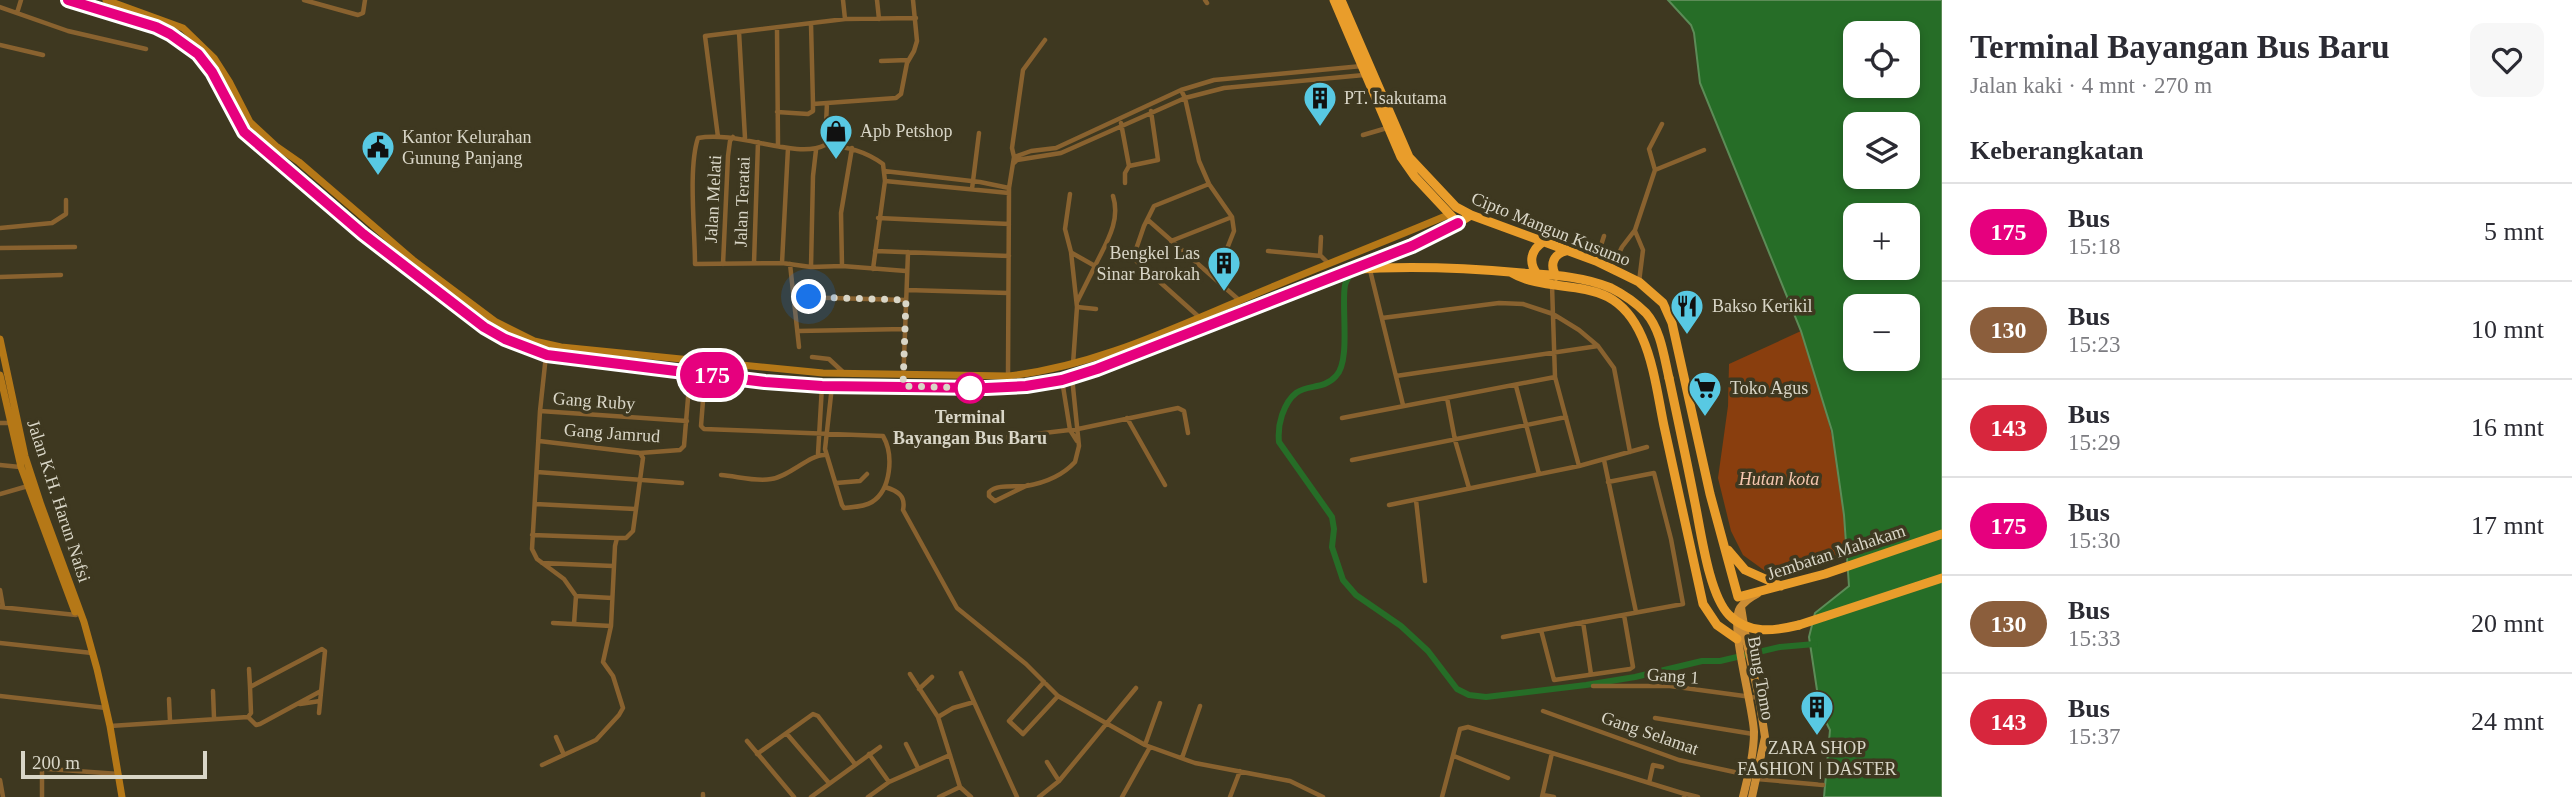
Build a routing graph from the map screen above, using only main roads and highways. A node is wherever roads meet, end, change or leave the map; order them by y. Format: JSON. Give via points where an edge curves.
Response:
{"nodes":[{"id":1,"x":68,"y":0,"type":"edge"},
{"id":2,"x":106,"y":0,"type":"edge"},
{"id":3,"x":1334,"y":0,"type":"edge"},
{"id":4,"x":1341,"y":0,"type":"edge"},
{"id":5,"x":1367,"y":70,"type":"junction"},
{"id":6,"x":1456,"y":207,"type":"junction"},
{"id":7,"x":1448,"y":215,"type":"junction"},
{"id":8,"x":1471,"y":215,"type":"junction"},
{"id":9,"x":1458,"y":223,"type":"junction"},
{"id":10,"x":1543,"y":242,"type":"junction"},
{"id":11,"x":1567,"y":251,"type":"junction"},
{"id":12,"x":413,"y":260,"type":"junction"},
{"id":13,"x":406,"y":269,"type":"junction"},
{"id":14,"x":1351,"y":270,"type":"junction"},
{"id":15,"x":1510,"y":272,"type":"junction"},
{"id":16,"x":1537,"y":274,"type":"junction"},
{"id":17,"x":1300,"y":276,"type":"junction"},
{"id":18,"x":1554,"y":281,"type":"junction"},
{"id":19,"x":1304,"y":286,"type":"junction"},
{"id":20,"x":0,"y":341,"type":"edge"},
{"id":21,"x":0,"y":375,"type":"edge"},
{"id":22,"x":4,"y":389,"type":"edge"},
{"id":23,"x":36,"y":499,"type":"junction"},
{"id":24,"x":1942,"y":534,"type":"edge"},
{"id":25,"x":1725,"y":545,"type":"junction"},
{"id":26,"x":1942,"y":578,"type":"edge"},
{"id":27,"x":1781,"y":586,"type":"junction"},
{"id":28,"x":1739,"y":602,"type":"junction"},
{"id":29,"x":85,"y":631,"type":"junction"},
{"id":30,"x":1737,"y":639,"type":"junction"},
{"id":31,"x":1755,"y":698,"type":"junction"},
{"id":32,"x":1753,"y":777,"type":"junction"},
{"id":33,"x":122,"y":797,"type":"edge"},
{"id":34,"x":1743,"y":797,"type":"edge"},
{"id":35,"x":1752,"y":797,"type":"edge"}],
"edges":[{"from":1,"to":13,"type":"main road","via":[[156,27],[198,54],[244,132]]},
{"from":2,"to":12,"type":"main road","via":[[183,28],[214,58],[250,122]]},
{"from":3,"to":5,"type":"highway","name":"Cipto Mangun Kusumo"},
{"from":4,"to":5,"type":"highway","name":"Cipto Mangun Kusumo"},
{"from":5,"to":6,"type":"highway","name":"Cipto Mangun Kusumo","via":[[1409,157]]},
{"from":5,"to":7,"type":"highway","name":"Cipto Mangun Kusumo","via":[[1407,167]]},
{"from":6,"to":7,"type":"highway"},
{"from":6,"to":8,"type":"highway","name":"Cipto Mangun Kusumo"},
{"from":7,"to":9,"type":"highway","name":"Cipto Mangun Kusumo"},
{"from":7,"to":17,"type":"main road"},
{"from":8,"to":9,"type":"highway"},
{"from":8,"to":10,"type":"highway","name":"Cipto Mangun Kusumo"},
{"from":9,"to":14,"type":"main road"},
{"from":10,"to":11,"type":"highway","name":"Cipto Mangun Kusumo"},
{"from":10,"to":16,"type":"highway","via":[[1531,257]]},
{"from":11,"to":18,"type":"highway","via":[[1553,260]]},
{"from":11,"to":25,"type":"highway","name":"Cipto Mangun Kusumo","via":[[1639,282],[1663,303],[1672,323]]},
{"from":12,"to":13,"type":"main road"},
{"from":12,"to":17,"type":"main road","via":[[496,322],[534,341],[595,352],[845,374],[1008,376],[1073,365]]},
{"from":13,"to":19,"type":"main road","via":[[484,327],[547,355],[822,386],[986,388],[1062,380]]},
{"from":14,"to":15,"type":"highway","via":[[1403,267]]},
{"from":14,"to":19,"type":"main road"},
{"from":15,"to":16,"type":"highway"},
{"from":15,"to":18,"type":"highway","via":[[1524,279]]},
{"from":16,"to":18,"type":"highway"},
{"from":17,"to":19,"type":"main road"},
{"from":18,"to":26,"type":"highway","bridge":true,"via":[[1592,282],[1613,289],[1647,314],[1658,333],[1710,573],[1721,605],[1740,624],[1773,631]]},
{"from":18,"to":30,"type":"highway","via":[[1608,297],[1634,321],[1654,382],[1703,604],[1717,625]]},
{"from":20,"to":22,"type":"main road","name":"Jalan K.H. Harun Nafsi"},
{"from":21,"to":22,"type":"main road","name":"Jalan K.H. Harun Nafsi"},
{"from":22,"to":23,"type":"main road","name":"Jalan K.H. Harun Nafsi"},
{"from":22,"to":23,"type":"main road","name":"Jalan K.H. Harun Nafsi","via":[[21,467]]},
{"from":23,"to":29,"type":"main road","name":"Jalan K.H. Harun Nafsi"},
{"from":23,"to":29,"type":"main road","name":"Jalan K.H. Harun Nafsi"},
{"from":24,"to":27,"type":"highway","name":"Jembatan Mahakam"},
{"from":25,"to":27,"type":"highway","via":[[1745,570]]},
{"from":25,"to":28,"type":"highway","name":"Cipto Mangun Kusumo"},
{"from":27,"to":28,"type":"highway","name":"Jembatan Mahakam"},
{"from":28,"to":30,"type":"main road","name":"Bung Tomo"},
{"from":28,"to":31,"type":"main road","name":"Bung Tomo"},
{"from":29,"to":33,"type":"main road","name":"Jalan K.H. Harun Nafsi","via":[[106,708]]},
{"from":30,"to":31,"type":"main road","name":"Bung Tomo"},
{"from":31,"to":32,"type":"main road","name":"Bung Tomo"},
{"from":31,"to":32,"type":"main road","name":"Bung Tomo","via":[[1765,737]]},
{"from":32,"to":34,"type":"main road","name":"Bung Tomo"},
{"from":32,"to":35,"type":"main road","name":"Bung Tomo"}]}
